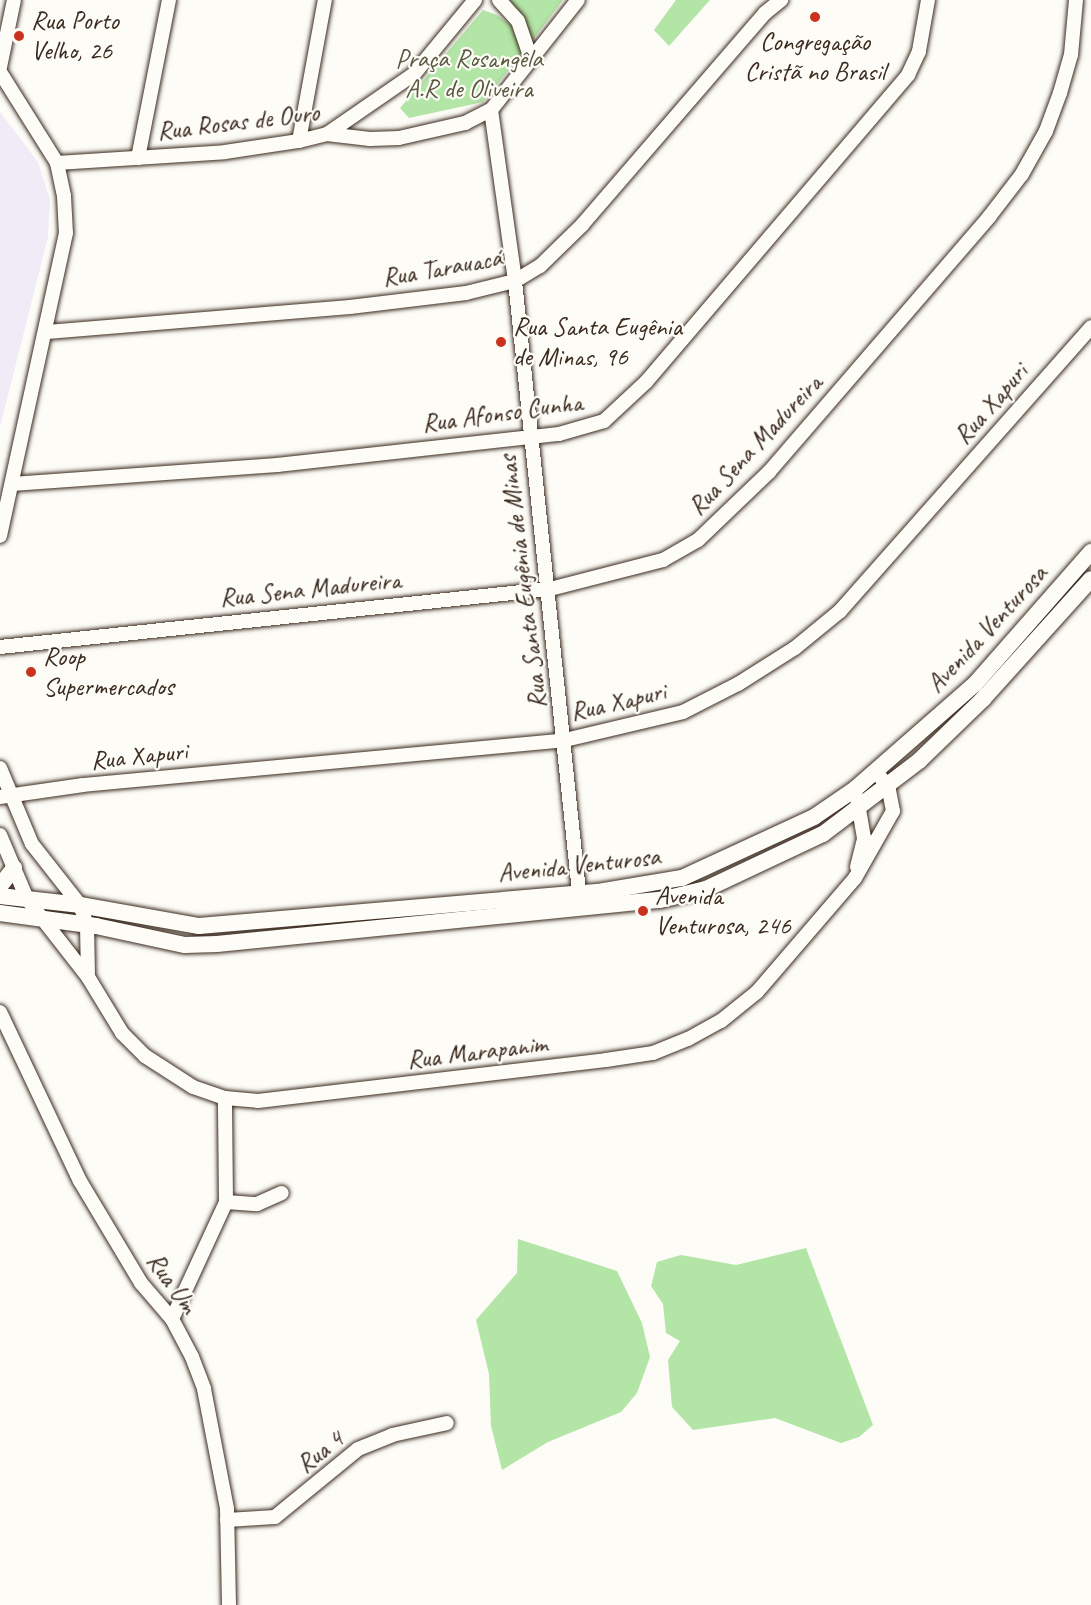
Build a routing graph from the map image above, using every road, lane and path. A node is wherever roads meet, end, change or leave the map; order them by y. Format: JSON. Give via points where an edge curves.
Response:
{"nodes":[{"id":1,"x":169,"y":0,"type":"edge"},
{"id":2,"x":325,"y":0,"type":"edge"},
{"id":3,"x":475,"y":0,"type":"edge"},
{"id":4,"x":499,"y":0,"type":"edge"},
{"id":5,"x":578,"y":0,"type":"edge"},
{"id":6,"x":781,"y":0,"type":"edge"},
{"id":7,"x":928,"y":0,"type":"edge"},
{"id":8,"x":1076,"y":0,"type":"edge"},
{"id":9,"x":13,"y":7,"type":"edge"},
{"id":10,"x":765,"y":7,"type":"edge"},
{"id":11,"x":0,"y":28,"type":"edge"},
{"id":12,"x":530,"y":56,"type":"junction"},
{"id":13,"x":0,"y":67,"type":"edge"},
{"id":14,"x":0,"y":72,"type":"edge"},
{"id":15,"x":0,"y":91,"type":"edge"},
{"id":16,"x":21,"y":100,"type":"junction"},
{"id":17,"x":491,"y":110,"type":"junction"},
{"id":18,"x":327,"y":134,"type":"junction"},
{"id":19,"x":299,"y":141,"type":"junction"},
{"id":20,"x":138,"y":158,"type":"junction"},
{"id":21,"x":57,"y":164,"type":"junction"},
{"id":22,"x":515,"y":281,"type":"junction"},
{"id":23,"x":1091,"y":327,"type":"edge"},
{"id":24,"x":47,"y":332,"type":"junction"},
{"id":25,"x":531,"y":437,"type":"junction"},
{"id":26,"x":12,"y":484,"type":"junction"},
{"id":27,"x":0,"y":536,"type":"edge"},
{"id":28,"x":1091,"y":552,"type":"edge"},
{"id":29,"x":1091,"y":579,"type":"edge"},
{"id":30,"x":550,"y":589,"type":"junction"},
{"id":31,"x":0,"y":647,"type":"edge"},
{"id":32,"x":565,"y":740,"type":"junction"},
{"id":33,"x":0,"y":768,"type":"edge"},
{"id":34,"x":876,"y":771,"type":"junction"},
{"id":35,"x":888,"y":786,"type":"junction"},
{"id":36,"x":855,"y":789,"type":"junction"},
{"id":37,"x":5,"y":796,"type":"edge"},
{"id":38,"x":860,"y":809,"type":"junction"},
{"id":39,"x":0,"y":835,"type":"edge"},
{"id":40,"x":14,"y":868,"type":"junction"},
{"id":41,"x":855,"y":878,"type":"junction"},
{"id":42,"x":0,"y":886,"type":"edge"},
{"id":43,"x":0,"y":896,"type":"edge"},
{"id":44,"x":27,"y":899,"type":"junction"},
{"id":45,"x":580,"y":900,"type":"junction"},
{"id":46,"x":80,"y":905,"type":"junction"},
{"id":47,"x":0,"y":913,"type":"edge"},
{"id":48,"x":41,"y":918,"type":"junction"},
{"id":49,"x":87,"y":925,"type":"junction"},
{"id":50,"x":88,"y":977,"type":"junction"},
{"id":51,"x":0,"y":1012,"type":"edge"},
{"id":52,"x":225,"y":1098,"type":"junction"},
{"id":53,"x":282,"y":1193,"type":"dead end"},
{"id":54,"x":226,"y":1202,"type":"junction"},
{"id":55,"x":172,"y":1318,"type":"junction"},
{"id":56,"x":447,"y":1423,"type":"dead end"},
{"id":57,"x":227,"y":1520,"type":"junction"},
{"id":58,"x":229,"y":1605,"type":"edge"}],
"edges":[{"from":1,"to":20,"type":"street"},
{"from":2,"to":19,"type":"street"},
{"from":3,"to":18,"type":"street","via":[[414,74]]},
{"from":4,"to":12,"type":"street","via":[[518,21]]},
{"from":5,"to":12,"type":"street"},
{"from":6,"to":10,"type":"street","name":"Rua Tarauacá"},
{"from":7,"to":25,"type":"street","name":"Rua Afonso Cunha","via":[[919,51],[908,75],[646,382],[604,421],[584,429]]},
{"from":8,"to":30,"type":"street","name":"Rua Sena Madureira","via":[[1071,55],[1060,93],[1046,131],[1022,174],[769,472],[698,540],[663,560]]},
{"from":9,"to":11,"type":"street"},
{"from":9,"to":13,"type":"street"},
{"from":10,"to":22,"type":"street","name":"Rua Tarauacá","via":[[582,225],[540,266]]},
{"from":12,"to":17,"type":"street"},
{"from":14,"to":16,"type":"street"},
{"from":15,"to":16,"type":"street"},
{"from":16,"to":21,"type":"street"},
{"from":17,"to":18,"type":"street","name":"Rua Rosas de Ouro","via":[[465,123],[399,138]]},
{"from":17,"to":22,"type":"street","name":"Rua Santa Eugênia de Minas"},
{"from":18,"to":19,"type":"street","name":"Rua Rosas de Ouro"},
{"from":19,"to":20,"type":"street","name":"Rua Rosas de Ouro"},
{"from":20,"to":21,"type":"street","name":"Rua Rosas de Ouro"},
{"from":21,"to":24,"type":"street","via":[[66,233]]},
{"from":22,"to":24,"type":"street","name":"Rua Tarauacá","via":[[466,293],[350,307]]},
{"from":22,"to":25,"type":"street","name":"Rua Santa Eugênia de Minas"},
{"from":23,"to":32,"type":"street","name":"Rua Xapuri","via":[[880,568],[795,648],[683,712]]},
{"from":24,"to":26,"type":"street"},
{"from":25,"to":26,"type":"street","name":"Rua Afonso Cunha","via":[[277,465]]},
{"from":25,"to":30,"type":"street","name":"Rua Santa Eugênia de Minas"},
{"from":26,"to":27,"type":"street"},
{"from":28,"to":34,"type":"street","name":"Avenida Venturosa","via":[[975,684]]},
{"from":29,"to":35,"type":"street","name":"Avenida Venturosa","via":[[949,733]]},
{"from":30,"to":31,"type":"street","name":"Rua Sena Madureira"},
{"from":30,"to":32,"type":"street","name":"Rua Santa Eugênia de Minas"},
{"from":32,"to":37,"type":"street","name":"Rua Xapuri","via":[[83,785]]},
{"from":32,"to":45,"type":"street","name":"Rua Santa Eugênia de Minas"},
{"from":33,"to":37,"type":"street"},
{"from":34,"to":35,"type":"street"},
{"from":34,"to":36,"type":"street","name":"Avenida Venturosa"},
{"from":35,"to":38,"type":"street","name":"Avenida Venturosa"},
{"from":35,"to":41,"type":"street","name":"Rua Marapanim","via":[[893,811]]},
{"from":36,"to":38,"type":"street","name":"Rua Marapanim"},
{"from":36,"to":45,"type":"street","name":"Avenida Venturosa","via":[[814,817],[697,873]]},
{"from":37,"to":46,"type":"street","via":[[32,844]]},
{"from":38,"to":41,"type":"street","name":"Rua Marapanim","via":[[864,838]]},
{"from":38,"to":45,"type":"street","name":"Avenida Venturosa","via":[[823,834],[706,889],[660,900]]},
{"from":39,"to":40,"type":"street","name":"Rua Marapanim"},
{"from":40,"to":42,"type":"street"},
{"from":40,"to":44,"type":"street","name":"Rua Marapanim"},
{"from":41,"to":52,"type":"street","name":"Rua Marapanim","via":[[757,992],[721,1021],[652,1053],[302,1097],[258,1101]]},
{"from":43,"to":44,"type":"street","name":"Avenida Venturosa"},
{"from":44,"to":46,"type":"street","name":"Avenida Venturosa"},
{"from":44,"to":48,"type":"street","name":"Rua Marapanim"},
{"from":45,"to":46,"type":"street","name":"Avenida Venturosa","via":[[199,926]]},
{"from":45,"to":49,"type":"street","name":"Avenida Venturosa","via":[[217,944],[185,945]]},
{"from":46,"to":49,"type":"street"},
{"from":47,"to":48,"type":"street","name":"Avenida Venturosa"},
{"from":48,"to":49,"type":"street","name":"Avenida Venturosa"},
{"from":48,"to":50,"type":"street","name":"Rua Marapanim"},
{"from":49,"to":50,"type":"street"},
{"from":50,"to":52,"type":"street","name":"Rua Marapanim","via":[[122,1033],[144,1056],[193,1087]]},
{"from":51,"to":55,"type":"street","name":"Rua Um","via":[[80,1181],[141,1283]]},
{"from":52,"to":54,"type":"street"},
{"from":53,"to":54,"type":"street","via":[[257,1204]]},
{"from":54,"to":55,"type":"street","via":[[215,1233]]},
{"from":55,"to":57,"type":"street","name":"Rua Um","via":[[204,1389]]},
{"from":56,"to":57,"type":"street","name":"Rua 4","via":[[392,1435],[357,1449],[275,1517]]},
{"from":57,"to":58,"type":"street","name":"Rua Um"}]}
